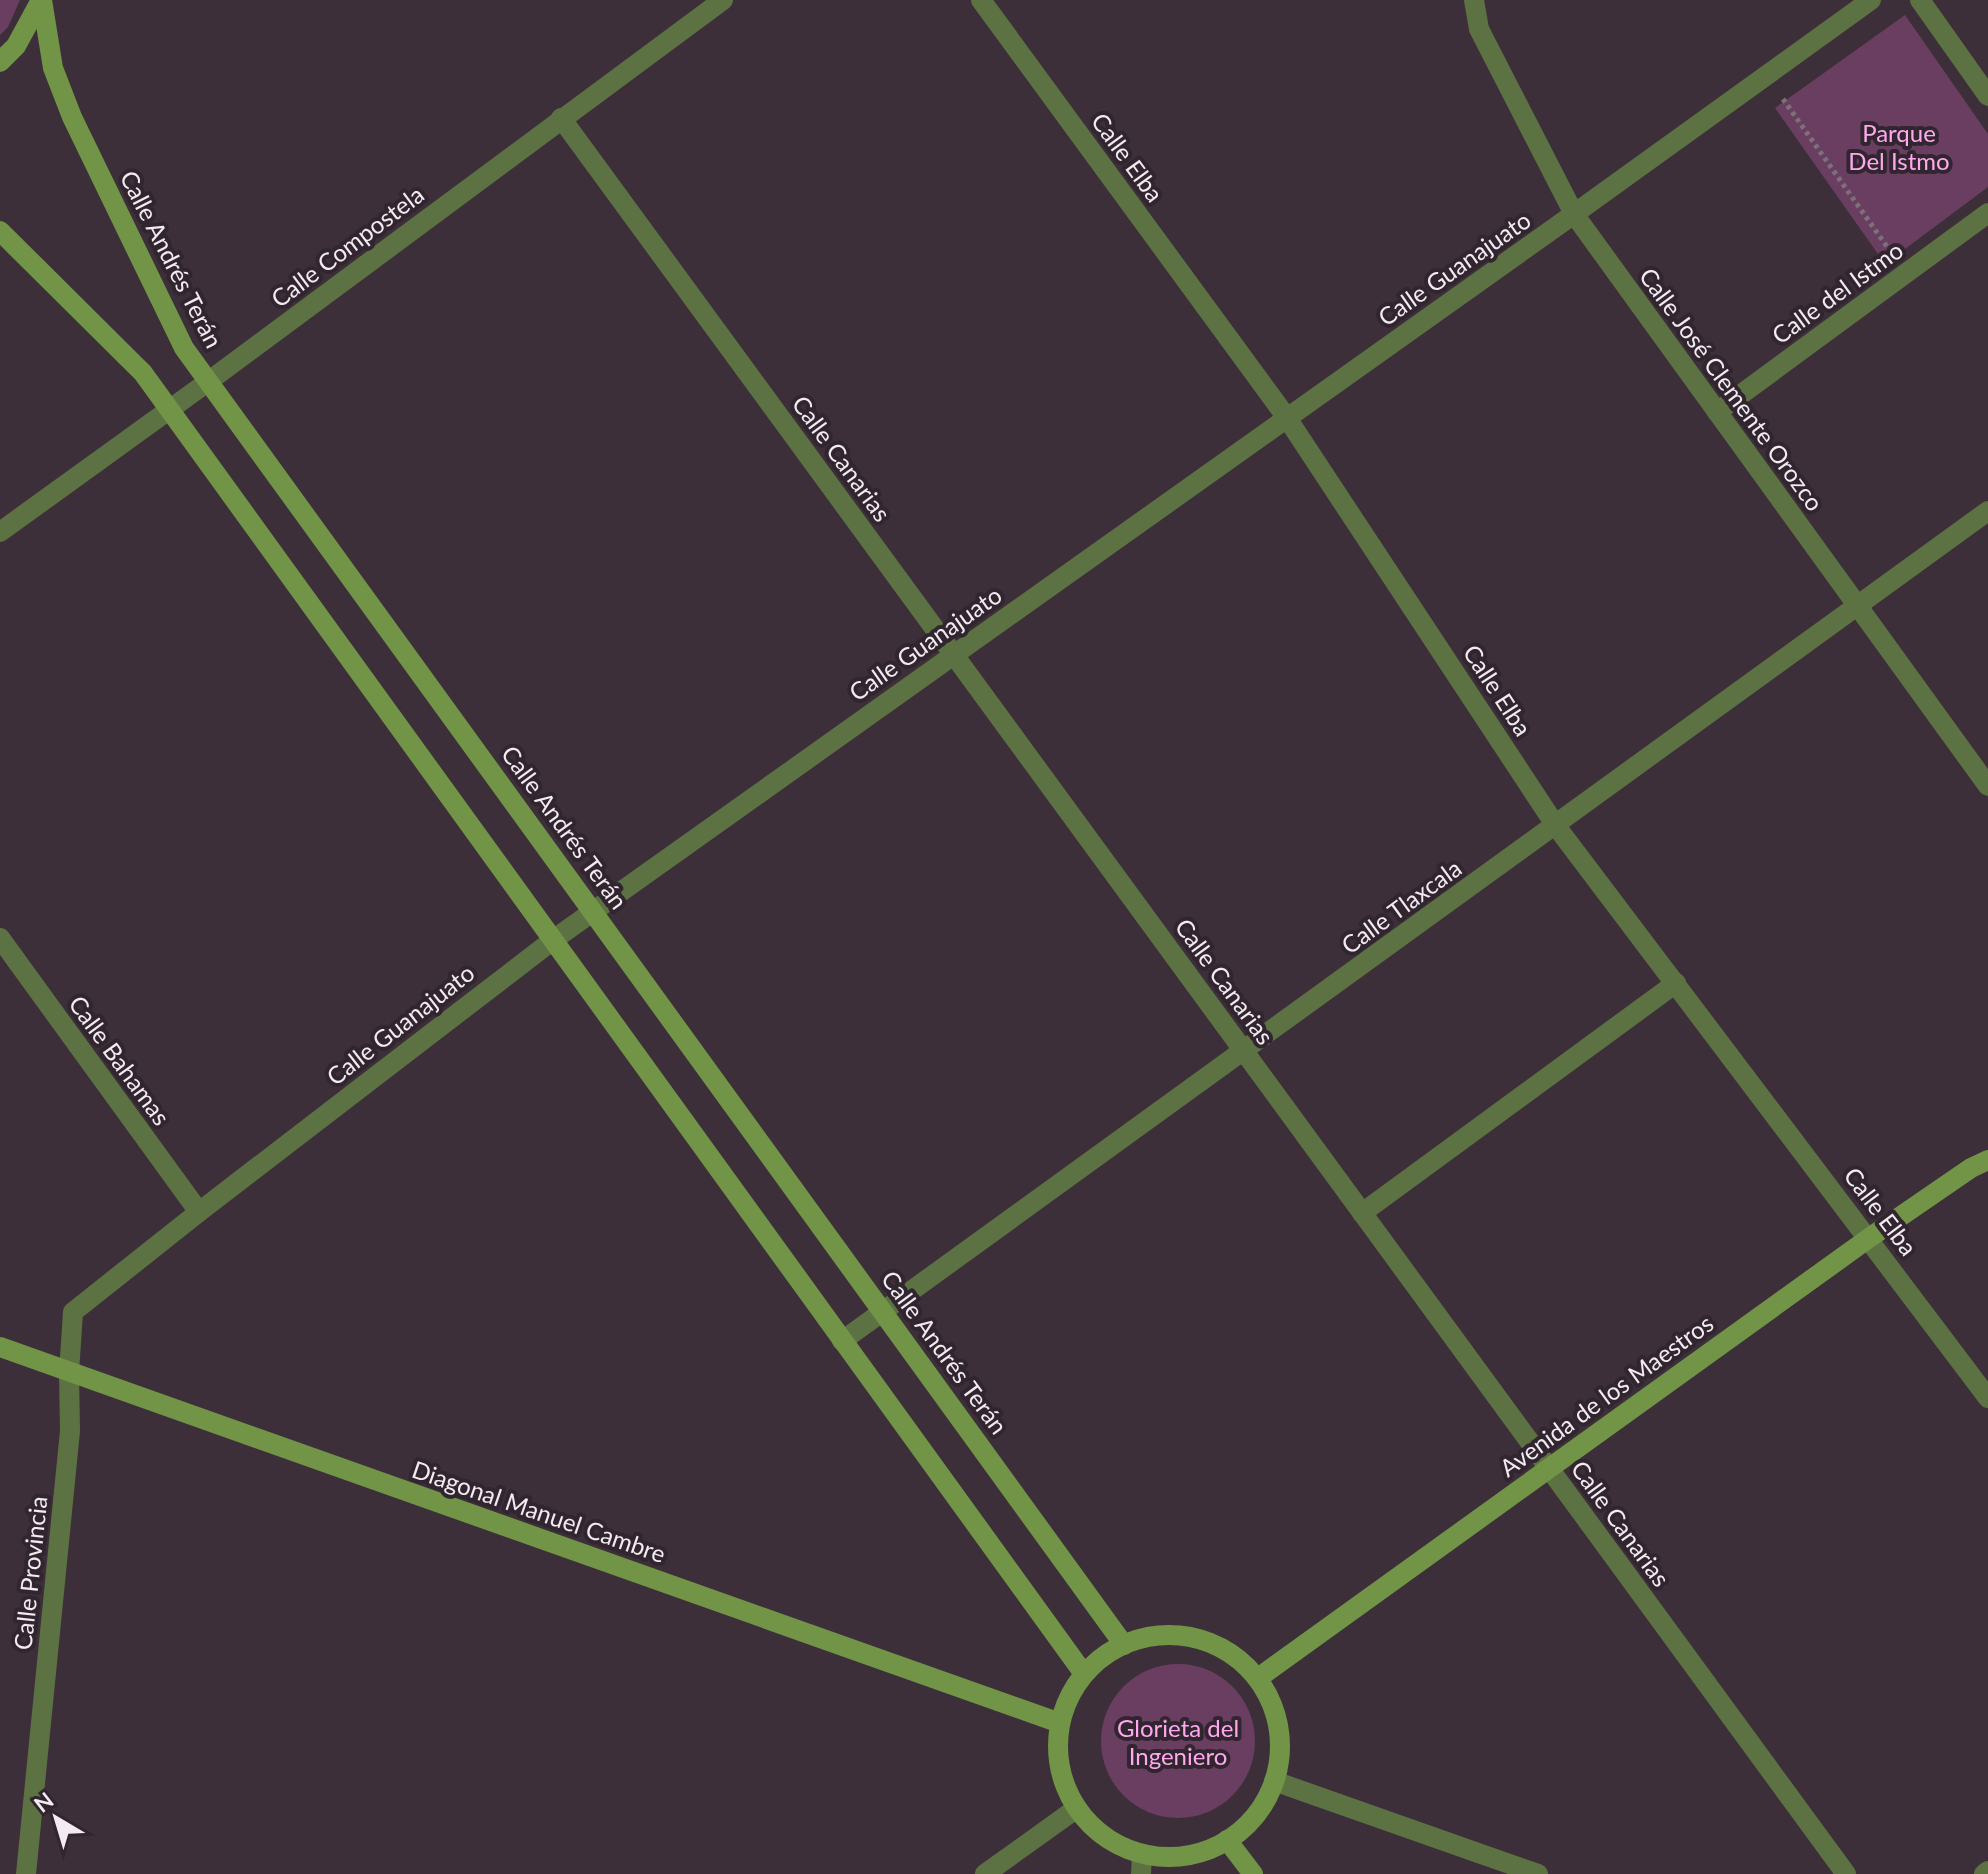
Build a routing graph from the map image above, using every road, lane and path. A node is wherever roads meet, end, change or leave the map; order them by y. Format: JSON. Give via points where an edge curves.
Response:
{"nodes":[{"id":1,"x":42,"y":0,"type":"edge"},
{"id":2,"x":723,"y":0,"type":"edge"},
{"id":3,"x":981,"y":0,"type":"edge"},
{"id":4,"x":1474,"y":0,"type":"edge"},
{"id":5,"x":1871,"y":0,"type":"edge"},
{"id":6,"x":1920,"y":0,"type":"edge"},
{"id":7,"x":0,"y":62,"type":"edge"},
{"id":8,"x":1766,"y":75,"type":"junction"},
{"id":9,"x":1988,"y":96,"type":"edge"},
{"id":10,"x":561,"y":118,"type":"junction"},
{"id":11,"x":1988,"y":213,"type":"edge"},
{"id":12,"x":1574,"y":214,"type":"junction"},
{"id":13,"x":0,"y":231,"type":"edge"},
{"id":14,"x":1906,"y":273,"type":"junction"},
{"id":15,"x":209,"y":381,"type":"junction"},
{"id":16,"x":169,"y":410,"type":"junction"},
{"id":17,"x":1717,"y":412,"type":"junction"},
{"id":18,"x":1287,"y":418,"type":"junction"},
{"id":19,"x":1988,"y":511,"type":"edge"},
{"id":20,"x":0,"y":532,"type":"edge"},
{"id":21,"x":1858,"y":607,"type":"junction"},
{"id":22,"x":954,"y":655,"type":"junction"},
{"id":23,"x":1988,"y":786,"type":"edge"},
{"id":24,"x":1556,"y":826,"type":"junction"},
{"id":25,"x":593,"y":911,"type":"junction"},
{"id":26,"x":0,"y":938,"type":"edge"},
{"id":27,"x":553,"y":940,"type":"junction"},
{"id":28,"x":1676,"y":983,"type":"junction"},
{"id":29,"x":1244,"y":1051,"type":"junction"},
{"id":30,"x":1988,"y":1160,"type":"edge"},
{"id":31,"x":199,"y":1212,"type":"junction"},
{"id":32,"x":1362,"y":1213,"type":"junction"},
{"id":33,"x":1869,"y":1238,"type":"junction"},
{"id":34,"x":884,"y":1311,"type":"junction"},
{"id":35,"x":842,"y":1341,"type":"junction"},
{"id":36,"x":0,"y":1347,"type":"edge"},
{"id":37,"x":69,"y":1372,"type":"junction"},
{"id":38,"x":1988,"y":1398,"type":"edge"},
{"id":39,"x":1549,"y":1468,"type":"junction"},
{"id":40,"x":1124,"y":1645,"type":"junction"},
{"id":41,"x":1084,"y":1674,"type":"junction"},
{"id":42,"x":1258,"y":1678,"type":"junction"},
{"id":43,"x":1060,"y":1723,"type":"junction"},
{"id":44,"x":1274,"y":1781,"type":"junction"},
{"id":45,"x":1077,"y":1808,"type":"junction"},
{"id":46,"x":1227,"y":1840,"type":"junction"},
{"id":47,"x":1142,"y":1864,"type":"edge"},
{"id":48,"x":1500,"y":1868,"type":"edge"},
{"id":49,"x":26,"y":1874,"type":"edge"},
{"id":50,"x":985,"y":1874,"type":"edge"},
{"id":51,"x":1253,"y":1874,"type":"edge"},
{"id":52,"x":1538,"y":1874,"type":"edge"},
{"id":53,"x":1846,"y":1874,"type":"edge"}],
"edges":[{"from":1,"to":7,"type":"street","via":[[16,46]]},
{"from":1,"to":15,"type":"street","name":"Calle Andrés Terán","via":[[53,68],[72,117],[184,348]]},
{"from":2,"to":10,"type":"street","name":"Calle Compostela"},
{"from":3,"to":18,"type":"street","name":"Calle Elba"},
{"from":4,"to":12,"type":"street","name":"Calle José Clemente Orozco","via":[[1479,29]]},
{"from":5,"to":8,"type":"street","name":"Calle Guanajuato"},
{"from":6,"to":9,"type":"street"},
{"from":8,"to":12,"type":"street","name":"Calle Guanajuato"},
{"from":8,"to":14,"type":"path"},
{"from":10,"to":15,"type":"street","name":"Calle Compostela"},
{"from":10,"to":22,"type":"street","name":"Calle Canarias"},
{"from":11,"to":14,"type":"street","name":"Calle del Istmo"},
{"from":12,"to":17,"type":"street","name":"Calle José Clemente Orozco"},
{"from":12,"to":18,"type":"street","name":"Calle Guanajuato"},
{"from":13,"to":16,"type":"street","via":[[143,373]]},
{"from":14,"to":17,"type":"street","name":"Calle del Istmo"},
{"from":15,"to":16,"type":"street","name":"Calle Compostela"},
{"from":15,"to":25,"type":"street","name":"Calle Andrés Terán"},
{"from":16,"to":20,"type":"street","name":"Calle Compostela"},
{"from":16,"to":27,"type":"street"},
{"from":17,"to":21,"type":"street","name":"Calle José Clemente Orozco"},
{"from":18,"to":22,"type":"street","name":"Calle Guanajuato"},
{"from":18,"to":24,"type":"street","name":"Calle Elba"},
{"from":19,"to":21,"type":"street","name":"Calle Tlaxcala"},
{"from":21,"to":23,"type":"street","name":"Calle José Clemente Orozco"},
{"from":21,"to":24,"type":"street","name":"Calle Tlaxcala"},
{"from":22,"to":25,"type":"street","name":"Calle Guanajuato"},
{"from":22,"to":29,"type":"street","name":"Calle Canarias"},
{"from":24,"to":28,"type":"street","name":"Calle Elba"},
{"from":24,"to":29,"type":"street","name":"Calle Tlaxcala"},
{"from":25,"to":27,"type":"street","name":"Calle Guanajuato"},
{"from":25,"to":34,"type":"street","name":"Calle Andrés Terán"},
{"from":26,"to":31,"type":"street","name":"Calle Bahamas"},
{"from":27,"to":31,"type":"street","name":"Calle Guanajuato"},
{"from":27,"to":35,"type":"street"},
{"from":28,"to":32,"type":"street"},
{"from":28,"to":33,"type":"street","name":"Calle Elba"},
{"from":29,"to":32,"type":"street","name":"Calle Canarias"},
{"from":29,"to":34,"type":"street","name":"Calle Tlaxcala"},
{"from":30,"to":33,"type":"street","name":"Avenida de los Maestros"},
{"from":31,"to":37,"type":"street","name":"Calle Guanajuato","via":[[73,1312]]},
{"from":32,"to":39,"type":"street","name":"Calle Canarias"},
{"from":33,"to":38,"type":"street","name":"Calle Elba"},
{"from":33,"to":39,"type":"street","name":"Avenida de los Maestros"},
{"from":34,"to":35,"type":"street","name":"Calle Tlaxcala"},
{"from":34,"to":40,"type":"street","name":"Calle Andrés Terán"},
{"from":35,"to":41,"type":"street"},
{"from":36,"to":37,"type":"street","name":"Diagonal Manuel Cambre"},
{"from":37,"to":43,"type":"street","name":"Diagonal Manuel Cambre"},
{"from":37,"to":49,"type":"street","name":"Calle Provincia","via":[[70,1431]]},
{"from":39,"to":42,"type":"street","name":"Avenida de los Maestros"},
{"from":39,"to":53,"type":"street","name":"Calle Canarias"},
{"from":40,"to":41,"type":"street"},
{"from":40,"to":42,"type":"street","via":[[1173,1634],[1198,1638],[1222,1647]]},
{"from":41,"to":43,"type":"street"},
{"from":42,"to":44,"type":"street","via":[[1279,1728]]},
{"from":43,"to":45,"type":"street","via":[[1059,1764]]},
{"from":44,"to":46,"type":"street","via":[[1247,1825]]},
{"from":44,"to":48,"type":"street"},
{"from":45,"to":47,"type":"street"},
{"from":45,"to":50,"type":"street"},
{"from":46,"to":47,"type":"street","via":[[1200,1852]]},
{"from":46,"to":51,"type":"street"},
{"from":48,"to":52,"type":"street"}]}
